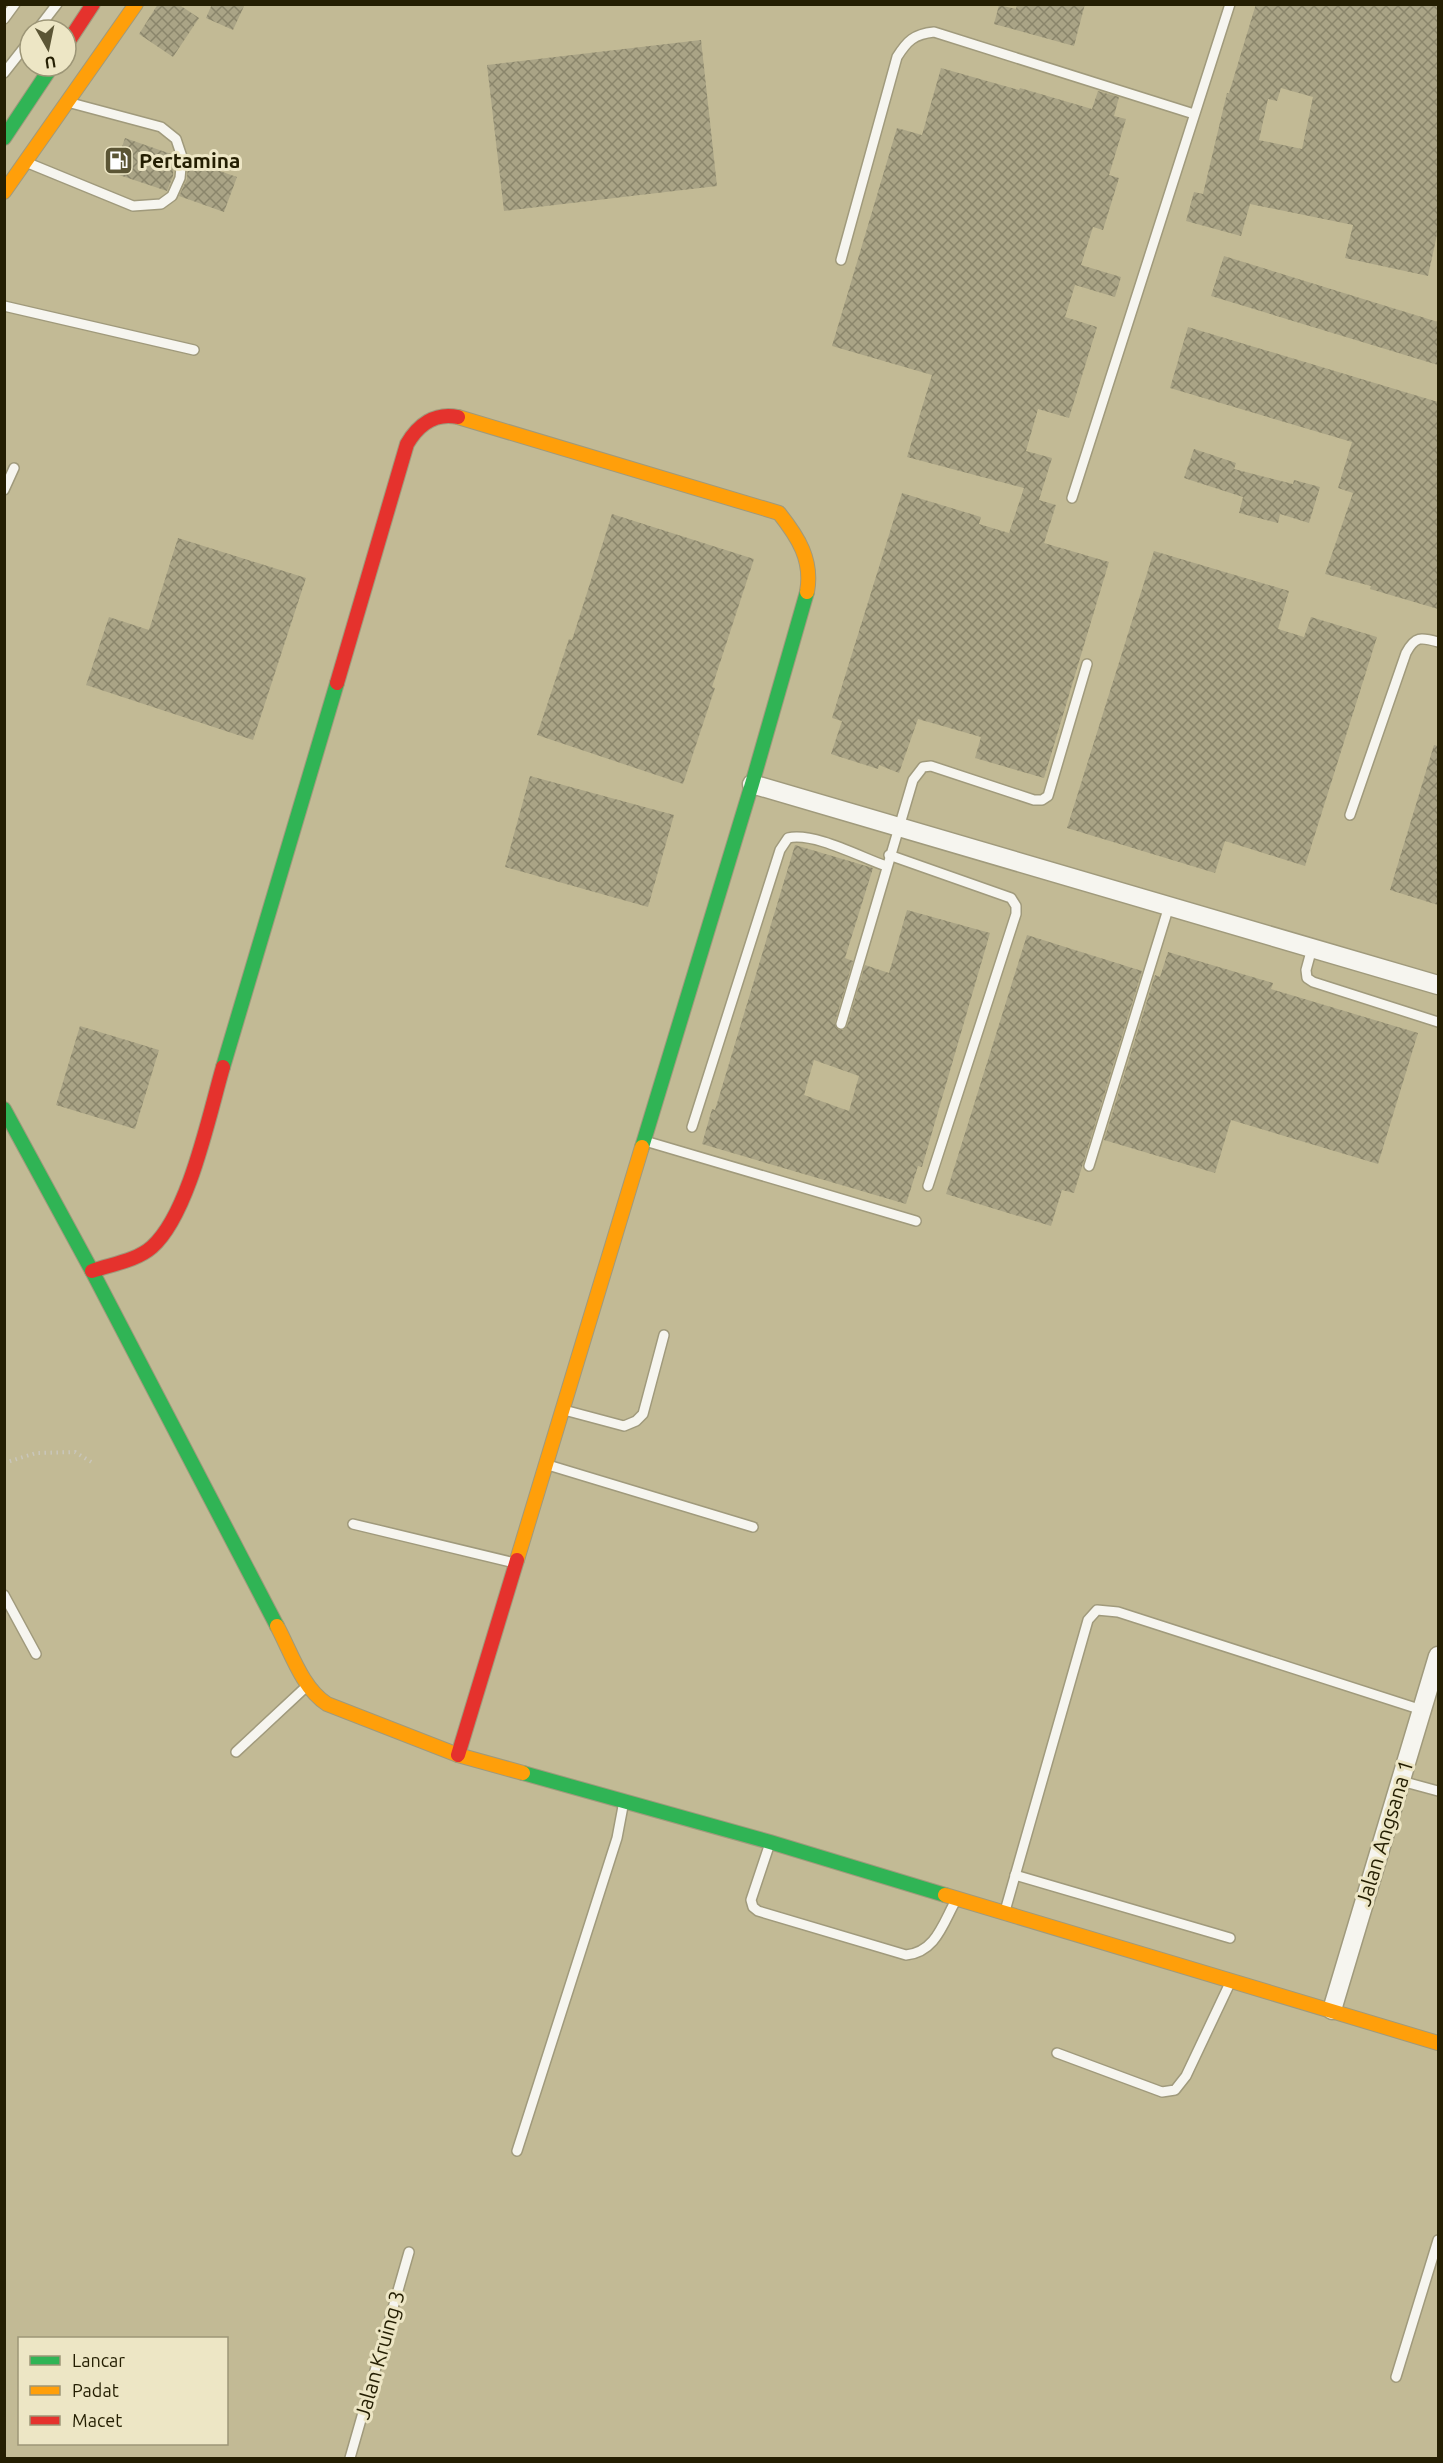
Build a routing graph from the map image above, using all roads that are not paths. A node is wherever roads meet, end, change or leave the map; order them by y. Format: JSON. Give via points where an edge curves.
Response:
{"nodes":[{"id":1,"x":15,"y":4,"type":"edge"},
{"id":2,"x":57,"y":4,"type":"edge"},
{"id":3,"x":93,"y":4,"type":"edge"},
{"id":4,"x":136,"y":4,"type":"edge"},
{"id":5,"x":1230,"y":4,"type":"edge"},
{"id":6,"x":46,"y":18,"type":"edge"},
{"id":7,"x":4,"y":19,"type":"edge"},
{"id":8,"x":78,"y":27,"type":"edge"},
{"id":9,"x":18,"y":55,"type":"edge"},
{"id":10,"x":4,"y":73,"type":"edge"},
{"id":11,"x":44,"y":78,"type":"edge"},
{"id":12,"x":68,"y":102,"type":"junction"},
{"id":13,"x":1194,"y":114,"type":"junction"},
{"id":14,"x":4,"y":138,"type":"edge"},
{"id":15,"x":27,"y":162,"type":"junction"},
{"id":16,"x":4,"y":192,"type":"edge"},
{"id":17,"x":841,"y":260,"type":"dead end"},
{"id":18,"x":4,"y":306,"type":"edge"},
{"id":19,"x":194,"y":350,"type":"dead end"},
{"id":20,"x":14,"y":468,"type":"dead end"},
{"id":21,"x":4,"y":490,"type":"edge"},
{"id":22,"x":1072,"y":498,"type":"dead end"},
{"id":23,"x":1438,"y":642,"type":"edge"},
{"id":24,"x":1087,"y":664,"type":"dead end"},
{"id":25,"x":752,"y":784,"type":"junction"},
{"id":26,"x":1350,"y":815,"type":"dead end"},
{"id":27,"x":897,"y":827,"type":"junction"},
{"id":28,"x":889,"y":855,"type":"junction"},
{"id":29,"x":886,"y":866,"type":"junction"},
{"id":30,"x":1169,"y":906,"type":"junction"},
{"id":31,"x":1312,"y":948,"type":"junction"},
{"id":32,"x":1438,"y":985,"type":"edge"},
{"id":33,"x":1438,"y":1022,"type":"edge"},
{"id":34,"x":840,"y":1024,"type":"dead end"},
{"id":35,"x":4,"y":1109,"type":"edge"},
{"id":36,"x":692,"y":1127,"type":"dead end"},
{"id":37,"x":644,"y":1141,"type":"junction"},
{"id":38,"x":1089,"y":1166,"type":"dead end"},
{"id":39,"x":928,"y":1186,"type":"dead end"},
{"id":40,"x":916,"y":1221,"type":"dead end"},
{"id":41,"x":92,"y":1271,"type":"junction"},
{"id":42,"x":664,"y":1335,"type":"dead end"},
{"id":43,"x":562,"y":1410,"type":"junction"},
{"id":44,"x":545,"y":1465,"type":"junction"},
{"id":45,"x":353,"y":1524,"type":"dead end"},
{"id":46,"x":753,"y":1527,"type":"dead end"},
{"id":47,"x":516,"y":1563,"type":"junction"},
{"id":48,"x":4,"y":1595,"type":"edge"},
{"id":49,"x":36,"y":1654,"type":"dead end"},
{"id":50,"x":1438,"y":1656,"type":"edge"},
{"id":51,"x":308,"y":1684,"type":"junction"},
{"id":52,"x":1422,"y":1710,"type":"junction"},
{"id":53,"x":236,"y":1752,"type":"dead end"},
{"id":54,"x":458,"y":1755,"type":"junction"},
{"id":55,"x":1401,"y":1781,"type":"junction"},
{"id":56,"x":1438,"y":1791,"type":"edge"},
{"id":57,"x":624,"y":1802,"type":"junction"},
{"id":58,"x":770,"y":1842,"type":"junction"},
{"id":59,"x":1015,"y":1875,"type":"junction"},
{"id":60,"x":957,"y":1898,"type":"junction"},
{"id":61,"x":1005,"y":1912,"type":"junction"},
{"id":62,"x":1230,"y":1938,"type":"dead end"},
{"id":63,"x":1231,"y":1980,"type":"junction"},
{"id":64,"x":1332,"y":2010,"type":"junction"},
{"id":65,"x":1438,"y":2043,"type":"edge"},
{"id":66,"x":1057,"y":2053,"type":"dead end"},
{"id":67,"x":517,"y":2151,"type":"dead end"},
{"id":68,"x":1438,"y":2240,"type":"edge"},
{"id":69,"x":410,"y":2252,"type":"dead end"},
{"id":70,"x":1396,"y":2377,"type":"dead end"},
{"id":71,"x":350,"y":2458,"type":"edge"}],
"edges":[{"from":1,"to":7,"type":"lane"},
{"from":2,"to":6,"type":"lane"},
{"from":3,"to":8,"type":"street"},
{"from":4,"to":12,"type":"street"},
{"from":5,"to":13,"type":"lane"},
{"from":9,"to":10,"type":"lane"},
{"from":11,"to":14,"type":"street"},
{"from":12,"to":15,"type":"street"},
{"from":12,"to":15,"type":"lane","via":[[161,127],[176,139],[182,157],[180,178],[172,196],[161,204],[134,206]]},
{"from":13,"to":17,"type":"lane","via":[[933,32],[921,34],[908,40],[897,57]]},
{"from":13,"to":22,"type":"lane"},
{"from":15,"to":16,"type":"street"},
{"from":18,"to":19,"type":"lane"},
{"from":20,"to":21,"type":"lane"},
{"from":23,"to":26,"type":"lane","via":[[1412,641]]},
{"from":24,"to":27,"type":"lane","via":[[1045,799],[1034,800],[923,766],[913,780]]},
{"from":25,"to":27,"type":"street"},
{"from":25,"to":37,"type":"street"},
{"from":25,"to":41,"type":"street","via":[[808,589],[808,563],[800,539],[779,513],[454,416],[425,420],[407,444],[191,1176],[173,1218],[156,1243],[142,1254]]},
{"from":27,"to":28,"type":"lane"},
{"from":27,"to":30,"type":"street"},
{"from":28,"to":29,"type":"lane"},
{"from":28,"to":39,"type":"lane","via":[[1011,898],[1016,906]]},
{"from":29,"to":34,"type":"lane"},
{"from":29,"to":36,"type":"lane","via":[[813,839],[788,838],[780,850]]},
{"from":30,"to":31,"type":"street"},
{"from":30,"to":38,"type":"lane"},
{"from":31,"to":32,"type":"street"},
{"from":31,"to":33,"type":"lane","via":[[1306,978],[1312,982]]},
{"from":35,"to":41,"type":"street"},
{"from":37,"to":40,"type":"lane"},
{"from":37,"to":43,"type":"street"},
{"from":41,"to":51,"type":"street"},
{"from":42,"to":43,"type":"lane","via":[[643,1414],[636,1421],[624,1426]]},
{"from":43,"to":44,"type":"street"},
{"from":44,"to":46,"type":"lane"},
{"from":44,"to":47,"type":"street"},
{"from":45,"to":47,"type":"lane"},
{"from":47,"to":54,"type":"street"},
{"from":48,"to":49,"type":"lane"},
{"from":50,"to":52,"type":"street","name":"Jalan Angsana 1"},
{"from":51,"to":53,"type":"lane"},
{"from":51,"to":54,"type":"street","via":[[327,1704]]},
{"from":52,"to":55,"type":"street","name":"Jalan Angsana 1"},
{"from":52,"to":59,"type":"lane","via":[[1118,1612],[1097,1610],[1088,1620]]},
{"from":54,"to":57,"type":"street"},
{"from":55,"to":56,"type":"lane"},
{"from":55,"to":64,"type":"street","name":"Jalan Angsana 1"},
{"from":57,"to":58,"type":"street"},
{"from":57,"to":67,"type":"lane","via":[[617,1838]]},
{"from":58,"to":60,"type":"street"},
{"from":58,"to":60,"type":"lane","via":[[752,1900],[758,1911],[906,1955],[932,1946]]},
{"from":59,"to":61,"type":"lane"},
{"from":59,"to":62,"type":"lane"},
{"from":60,"to":61,"type":"street"},
{"from":61,"to":63,"type":"street"},
{"from":63,"to":64,"type":"street"},
{"from":63,"to":66,"type":"lane","via":[[1186,2076],[1175,2090],[1162,2092]]},
{"from":64,"to":65,"type":"street"},
{"from":68,"to":70,"type":"lane"},
{"from":69,"to":71,"type":"lane","name":"Jalan Kruing 3"}]}
